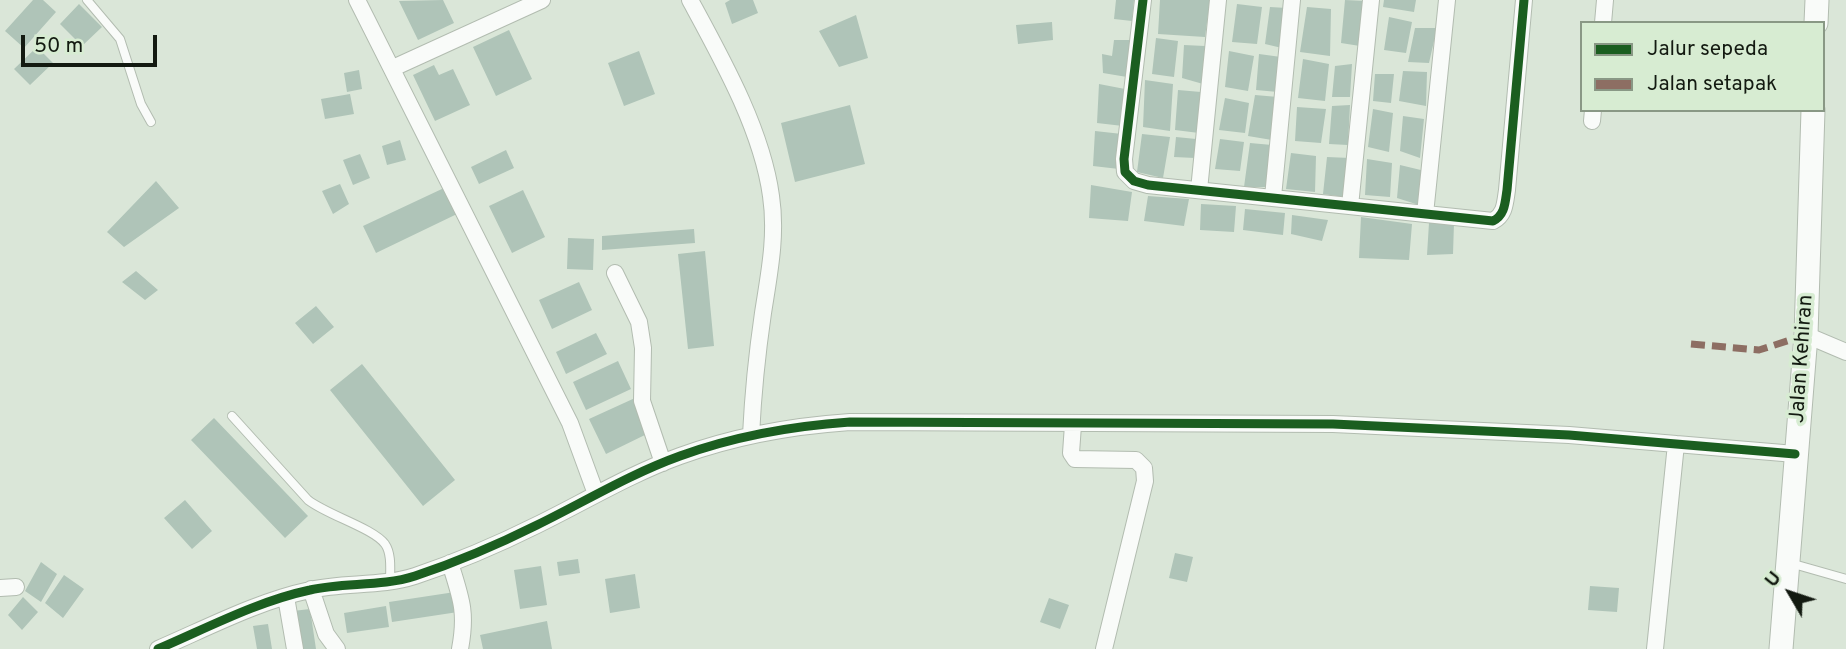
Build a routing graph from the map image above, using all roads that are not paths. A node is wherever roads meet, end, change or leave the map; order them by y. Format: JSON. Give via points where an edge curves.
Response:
{"nodes":[{"id":1,"x":87,"y":0,"type":"edge"},
{"id":2,"x":357,"y":0,"type":"edge"},
{"id":3,"x":542,"y":0,"type":"edge"},
{"id":4,"x":691,"y":0,"type":"edge"},
{"id":5,"x":1143,"y":0,"type":"edge"},
{"id":6,"x":1218,"y":0,"type":"edge"},
{"id":7,"x":1292,"y":0,"type":"edge"},
{"id":8,"x":1371,"y":0,"type":"edge"},
{"id":9,"x":1447,"y":0,"type":"edge"},
{"id":10,"x":1524,"y":0,"type":"edge"},
{"id":11,"x":1605,"y":0,"type":"edge"},
{"id":12,"x":1817,"y":0,"type":"edge"},
{"id":13,"x":1603,"y":21,"type":"edge"},
{"id":14,"x":1816,"y":21,"type":"edge"},
{"id":15,"x":393,"y":68,"type":"junction"},
{"id":16,"x":1813,"y":112,"type":"edge"},
{"id":17,"x":151,"y":122,"type":"dead end"},
{"id":18,"x":1199,"y":190,"type":"junction"},
{"id":19,"x":1273,"y":197,"type":"junction"},
{"id":20,"x":1350,"y":206,"type":"junction"},
{"id":21,"x":1425,"y":214,"type":"junction"},
{"id":22,"x":615,"y":273,"type":"dead end"},
{"id":23,"x":1805,"y":335,"type":"junction"},
{"id":24,"x":1846,"y":352,"type":"edge"},
{"id":25,"x":232,"y":416,"type":"dead end"},
{"id":26,"x":1073,"y":425,"type":"junction"},
{"id":27,"x":751,"y":435,"type":"junction"},
{"id":28,"x":1676,"y":444,"type":"junction"},
{"id":29,"x":659,"y":451,"type":"junction"},
{"id":30,"x":1796,"y":454,"type":"junction"},
{"id":31,"x":592,"y":483,"type":"junction"},
{"id":32,"x":1787,"y":562,"type":"junction"},
{"id":33,"x":450,"y":563,"type":"junction"},
{"id":34,"x":390,"y":574,"type":"junction"},
{"id":35,"x":1846,"y":579,"type":"edge"},
{"id":36,"x":311,"y":589,"type":"junction"},
{"id":37,"x":286,"y":597,"type":"junction"},
{"id":38,"x":158,"y":649,"type":"edge"},
{"id":39,"x":295,"y":649,"type":"edge"},
{"id":40,"x":337,"y":649,"type":"edge"},
{"id":41,"x":460,"y":649,"type":"edge"},
{"id":42,"x":1104,"y":649,"type":"edge"},
{"id":43,"x":1655,"y":649,"type":"edge"},
{"id":44,"x":1781,"y":649,"type":"edge"}],
"edges":[{"from":1,"to":17,"type":"lane","via":[[120,39]]},
{"from":2,"to":15,"type":"street"},
{"from":3,"to":15,"type":"street"},
{"from":4,"to":27,"type":"street","via":[[753,127],[772,199],[773,244]]},
{"from":5,"to":18,"type":"street","via":[[1125,172],[1148,185]]},
{"from":6,"to":18,"type":"street"},
{"from":7,"to":19,"type":"street"},
{"from":8,"to":20,"type":"street"},
{"from":9,"to":21,"type":"street"},
{"from":10,"to":21,"type":"street","via":[[1504,211],[1493,221]]},
{"from":11,"to":13,"type":"street"},
{"from":12,"to":14,"type":"street"},
{"from":15,"to":31,"type":"street","via":[[570,423]]},
{"from":16,"to":23,"type":"street","name":"Jalan Kehiran"},
{"from":18,"to":19,"type":"street"},
{"from":19,"to":20,"type":"street"},
{"from":20,"to":21,"type":"street"},
{"from":22,"to":29,"type":"street","via":[[639,322],[642,401]]},
{"from":23,"to":24,"type":"street"},
{"from":23,"to":30,"type":"street","name":"Jalan Kehiran"},
{"from":25,"to":34,"type":"lane","via":[[308,500],[384,542]]},
{"from":26,"to":27,"type":"street","via":[[850,422]]},
{"from":26,"to":28,"type":"street","via":[[1333,424]]},
{"from":26,"to":42,"type":"street","via":[[1070,453],[1075,459],[1136,460],[1144,468],[1145,481]]},
{"from":27,"to":29,"type":"street","via":[[701,449]]},
{"from":28,"to":30,"type":"street"},
{"from":28,"to":43,"type":"street"},
{"from":29,"to":31,"type":"street"},
{"from":30,"to":32,"type":"street","name":"Jalan Kehiran"},
{"from":31,"to":33,"type":"street","via":[[487,549]]},
{"from":32,"to":35,"type":"lane"},
{"from":32,"to":44,"type":"street","name":"Jalan Kehiran"},
{"from":33,"to":34,"type":"street","via":[[413,577]]},
{"from":33,"to":41,"type":"street","via":[[465,622]]},
{"from":34,"to":36,"type":"street"},
{"from":36,"to":37,"type":"street"},
{"from":36,"to":40,"type":"street","via":[[326,634]]},
{"from":37,"to":38,"type":"street"},
{"from":37,"to":39,"type":"street"}]}
